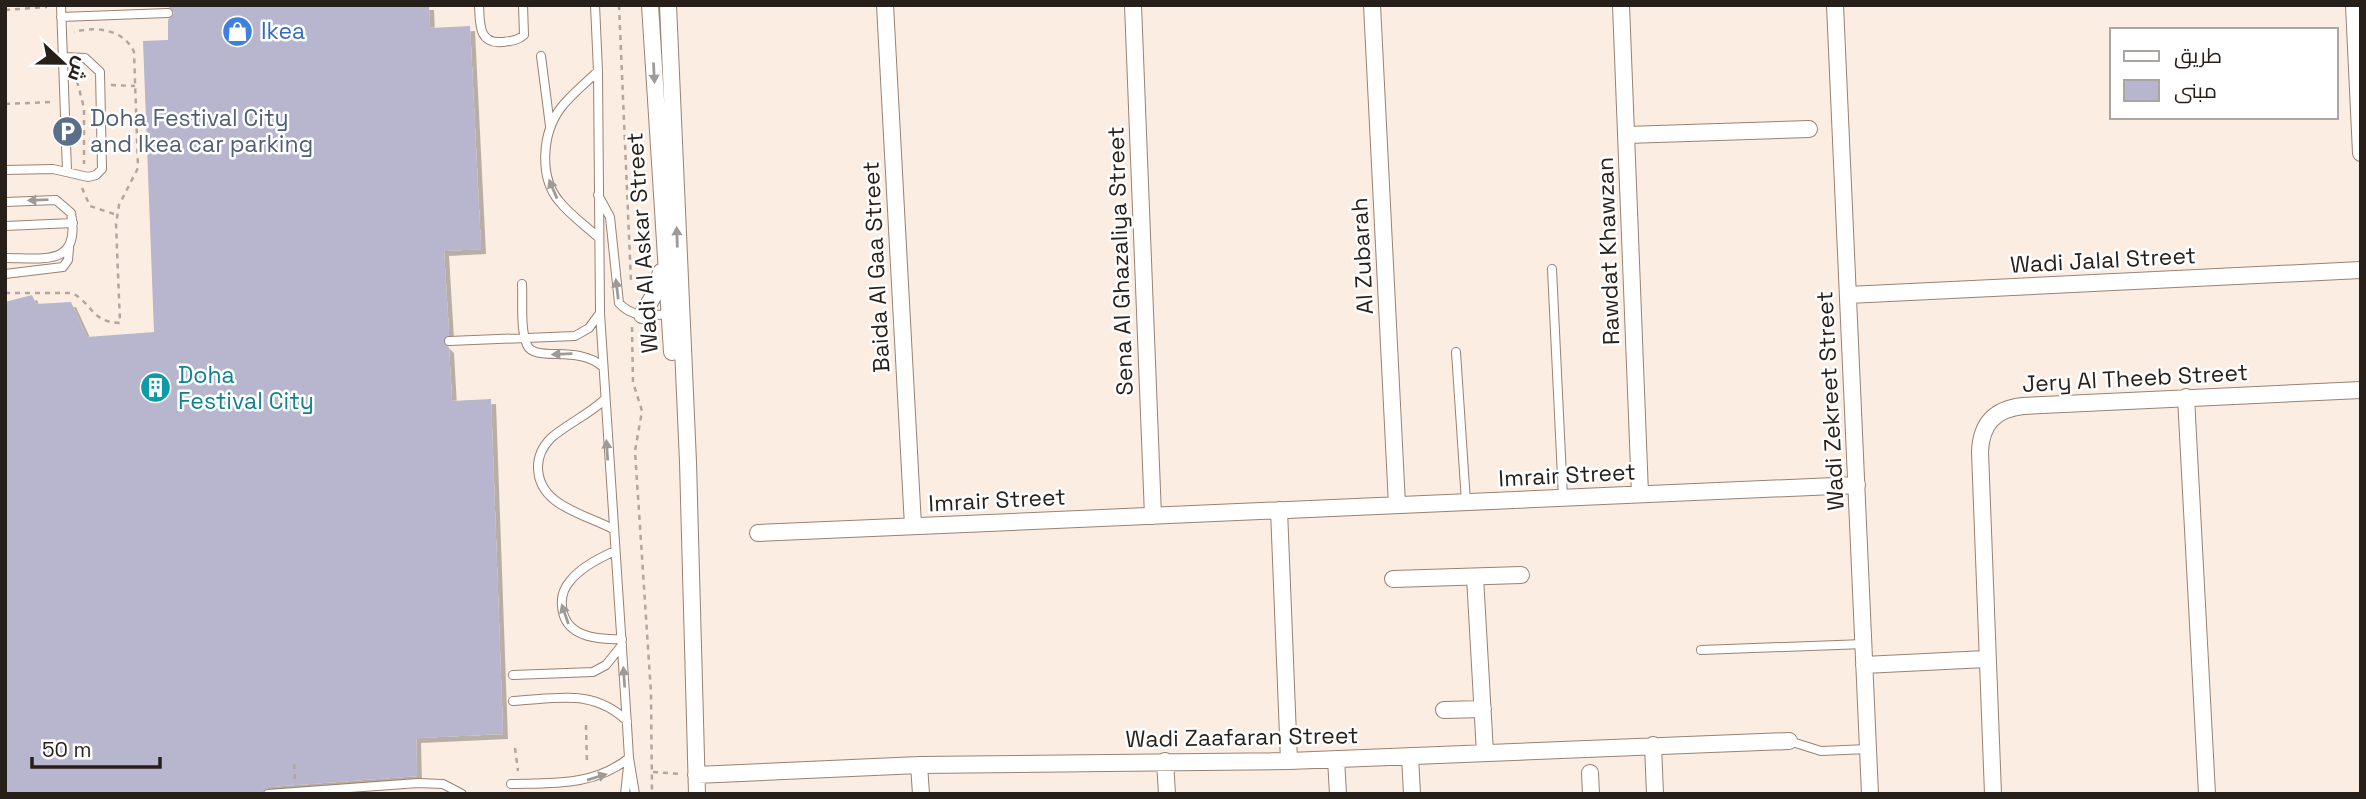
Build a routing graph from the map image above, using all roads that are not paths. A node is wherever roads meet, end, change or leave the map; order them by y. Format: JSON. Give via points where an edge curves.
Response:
{"nodes":[{"id":1,"x":61,"y":5,"type":"edge"},
{"id":2,"x":479,"y":5,"type":"edge"},
{"id":3,"x":523,"y":5,"type":"edge"},
{"id":4,"x":595,"y":5,"type":"edge"},
{"id":5,"x":650,"y":5,"type":"edge"},
{"id":6,"x":668,"y":5,"type":"edge"},
{"id":7,"x":885,"y":5,"type":"edge"},
{"id":8,"x":1133,"y":5,"type":"edge"},
{"id":9,"x":1373,"y":5,"type":"edge"},
{"id":10,"x":1621,"y":5,"type":"edge"},
{"id":11,"x":1835,"y":5,"type":"edge"},
{"id":12,"x":2354,"y":5,"type":"edge"},
{"id":13,"x":168,"y":13,"type":"dead end"},
{"id":14,"x":61,"y":17,"type":"junction"},
{"id":15,"x":63,"y":57,"type":"junction"},
{"id":16,"x":541,"y":57,"type":"dead end"},
{"id":17,"x":598,"y":71,"type":"junction"},
{"id":18,"x":550,"y":129,"type":"junction"},
{"id":19,"x":1809,"y":129,"type":"dead end"},
{"id":20,"x":1626,"y":135,"type":"junction"},
{"id":21,"x":2361,"y":153,"type":"edge"},
{"id":22,"x":5,"y":170,"type":"edge"},
{"id":23,"x":67,"y":172,"type":"junction"},
{"id":24,"x":598,"y":195,"type":"junction"},
{"id":25,"x":5,"y":202,"type":"edge"},
{"id":26,"x":73,"y":223,"type":"junction"},
{"id":27,"x":5,"y":226,"type":"edge"},
{"id":28,"x":599,"y":238,"type":"junction"},
{"id":29,"x":69,"y":248,"type":"junction"},
{"id":30,"x":664,"y":252,"type":"junction"},
{"id":31,"x":5,"y":258,"type":"edge"},
{"id":32,"x":1552,"y":269,"type":"dead end"},
{"id":33,"x":2361,"y":270,"type":"edge"},
{"id":34,"x":5,"y":274,"type":"edge"},
{"id":35,"x":522,"y":284,"type":"dead end"},
{"id":36,"x":1848,"y":295,"type":"junction"},
{"id":37,"x":600,"y":313,"type":"junction"},
{"id":38,"x":675,"y":313,"type":"junction"},
{"id":39,"x":637,"y":314,"type":"junction"},
{"id":40,"x":526,"y":339,"type":"junction"},
{"id":41,"x":449,"y":341,"type":"dead end"},
{"id":42,"x":1456,"y":352,"type":"dead end"},
{"id":43,"x":603,"y":367,"type":"junction"},
{"id":44,"x":2361,"y":390,"type":"edge"},
{"id":45,"x":2186,"y":397,"type":"junction"},
{"id":46,"x":604,"y":400,"type":"junction"},
{"id":47,"x":1857,"y":485,"type":"junction"},
{"id":48,"x":1640,"y":494,"type":"junction"},
{"id":49,"x":1563,"y":498,"type":"junction"},
{"id":50,"x":1466,"y":502,"type":"junction"},
{"id":51,"x":1397,"y":505,"type":"junction"},
{"id":52,"x":1279,"y":510,"type":"junction"},
{"id":53,"x":1153,"y":516,"type":"junction"},
{"id":54,"x":913,"y":526,"type":"junction"},
{"id":55,"x":613,"y":529,"type":"junction"},
{"id":56,"x":758,"y":533,"type":"dead end"},
{"id":57,"x":615,"y":551,"type":"junction"},
{"id":58,"x":1521,"y":575,"type":"dead end"},
{"id":59,"x":1475,"y":577,"type":"junction"},
{"id":60,"x":1393,"y":579,"type":"dead end"},
{"id":61,"x":622,"y":642,"type":"junction"},
{"id":62,"x":1864,"y":644,"type":"junction"},
{"id":63,"x":1701,"y":650,"type":"dead end"},
{"id":64,"x":1986,"y":659,"type":"junction"},
{"id":65,"x":1864,"y":666,"type":"junction"},
{"id":66,"x":513,"y":675,"type":"dead end"},
{"id":67,"x":513,"y":701,"type":"dead end"},
{"id":68,"x":1483,"y":709,"type":"junction"},
{"id":69,"x":1444,"y":710,"type":"dead end"},
{"id":70,"x":627,"y":721,"type":"junction"},
{"id":71,"x":1789,"y":741,"type":"joint"},
{"id":72,"x":1653,"y":745,"type":"junction"},
{"id":73,"x":1868,"y":749,"type":"junction"},
{"id":74,"x":1485,"y":753,"type":"junction"},
{"id":75,"x":1410,"y":756,"type":"junction"},
{"id":76,"x":629,"y":758,"type":"junction"},
{"id":77,"x":1336,"y":759,"type":"junction"},
{"id":78,"x":1165,"y":761,"type":"junction"},
{"id":79,"x":1289,"y":761,"type":"junction"},
{"id":80,"x":919,"y":765,"type":"junction"},
{"id":81,"x":1590,"y":773,"type":"dead end"},
{"id":82,"x":696,"y":775,"type":"junction"},
{"id":83,"x":511,"y":784,"type":"dead end"},
{"id":84,"x":268,"y":794,"type":"edge"},
{"id":85,"x":462,"y":794,"type":"edge"},
{"id":86,"x":625,"y":794,"type":"edge"},
{"id":87,"x":635,"y":794,"type":"edge"},
{"id":88,"x":696,"y":794,"type":"edge"},
{"id":89,"x":920,"y":794,"type":"edge"},
{"id":90,"x":1167,"y":794,"type":"edge"},
{"id":91,"x":1338,"y":794,"type":"edge"},
{"id":92,"x":1412,"y":794,"type":"edge"},
{"id":93,"x":1591,"y":794,"type":"edge"},
{"id":94,"x":1655,"y":794,"type":"edge"},
{"id":95,"x":1870,"y":794,"type":"edge"},
{"id":96,"x":1993,"y":794,"type":"edge"},
{"id":97,"x":2207,"y":794,"type":"edge"}],
"edges":[{"from":1,"to":14,"type":"lane"},
{"from":2,"to":3,"type":"lane","via":[[481,31],[494,43],[524,35]]},
{"from":4,"to":17,"type":"lane"},
{"from":5,"to":30,"type":"street","name":"Wadi Al Askar Street","one_way":true},
{"from":38,"to":6,"type":"street","name":"Wadi Al Askar Street","one_way":true},
{"from":7,"to":54,"type":"street","name":"Baida Al Gaa Street"},
{"from":8,"to":53,"type":"street","name":"Sena Al Ghazaliya Street"},
{"from":9,"to":51,"type":"street","name":"Al Zubarah"},
{"from":10,"to":20,"type":"street","name":"Rawdat Khawzan"},
{"from":11,"to":36,"type":"street","name":"Wadi Zekreet Street"},
{"from":12,"to":21,"type":"street"},
{"from":13,"to":14,"type":"lane"},
{"from":14,"to":15,"type":"lane"},
{"from":15,"to":23,"type":"lane"},
{"from":15,"to":23,"type":"lane","via":[[85,58],[96,66],[102,79],[103,165],[96,175]]},
{"from":16,"to":18,"type":"lane"},
{"from":17,"to":18,"type":"lane","via":[[560,108]]},
{"from":17,"to":24,"type":"lane"},
{"from":28,"to":18,"type":"lane","one_way":true,"via":[[565,209],[550,187],[546,152]]},
{"from":19,"to":20,"type":"street"},
{"from":20,"to":48,"type":"street","name":"Rawdat Khawzan"},
{"from":22,"to":23,"type":"lane"},
{"from":24,"to":28,"type":"lane"},
{"from":39,"to":24,"type":"lane","one_way":true,"via":[[617,299],[610,217]]},
{"from":26,"to":25,"type":"lane","one_way":true,"via":[[71,213],[56,200]]},
{"from":26,"to":27,"type":"lane"},
{"from":26,"to":29,"type":"lane"},
{"from":28,"to":37,"type":"lane"},
{"from":29,"to":31,"type":"lane","via":[[55,258]]},
{"from":29,"to":34,"type":"lane","via":[[68,260],[59,268]]},
{"from":30,"to":38,"type":"street","name":"Wadi Al Askar Street"},
{"from":30,"to":39,"type":"street","via":[[657,288]]},
{"from":32,"to":49,"type":"lane"},
{"from":33,"to":36,"type":"street","name":"Wadi Jalal Street"},
{"from":35,"to":40,"type":"lane"},
{"from":36,"to":47,"type":"street","name":"Wadi Zekreet Street"},
{"from":37,"to":40,"type":"lane","via":[[589,328],[575,336]]},
{"from":37,"to":43,"type":"lane"},
{"from":38,"to":39,"type":"lane"},
{"from":38,"to":82,"type":"street","name":"Wadi Al Askar Street","via":[[680,454],[687,477]]},
{"from":40,"to":41,"type":"lane"},
{"from":43,"to":40,"type":"lane","one_way":true,"via":[[580,354],[535,353]]},
{"from":42,"to":50,"type":"lane"},
{"from":43,"to":46,"type":"lane"},
{"from":44,"to":45,"type":"street","name":"Jery Al Theeb Street"},
{"from":45,"to":64,"type":"street","name":"Jery Al Theeb Street","via":[[2009,407],[1986,424],[1980,438]]},
{"from":45,"to":97,"type":"street"},
{"from":55,"to":46,"type":"lane","one_way":true},
{"from":46,"to":55,"type":"lane","via":[[543,447],[538,476],[553,500]]},
{"from":47,"to":48,"type":"street","name":"Imrair Street"},
{"from":47,"to":62,"type":"street","name":"Wadi Zekreet Street"},
{"from":48,"to":49,"type":"street","name":"Imrair Street"},
{"from":49,"to":50,"type":"street","name":"Imrair Street"},
{"from":50,"to":51,"type":"street","name":"Imrair Street"},
{"from":51,"to":52,"type":"street","name":"Imrair Street"},
{"from":52,"to":53,"type":"street","name":"Imrair Street"},
{"from":52,"to":79,"type":"street"},
{"from":53,"to":54,"type":"street","name":"Imrair Street"},
{"from":54,"to":56,"type":"street","name":"Imrair Street"},
{"from":55,"to":57,"type":"lane"},
{"from":57,"to":61,"type":"lane"},
{"from":61,"to":57,"type":"lane","one_way":true,"via":[[578,633],[566,621],[561,605],[569,581],[587,565]]},
{"from":58,"to":59,"type":"street"},
{"from":59,"to":60,"type":"street"},
{"from":59,"to":68,"type":"street"},
{"from":61,"to":66,"type":"lane","via":[[606,665],[593,672]]},
{"from":70,"to":61,"type":"lane","one_way":true},
{"from":62,"to":63,"type":"lane"},
{"from":62,"to":65,"type":"street","name":"Wadi Zekreet Street"},
{"from":64,"to":65,"type":"street"},
{"from":64,"to":96,"type":"street","name":"Jery Al Theeb Street"},
{"from":65,"to":73,"type":"street","name":"Wadi Zekreet Street"},
{"from":67,"to":70,"type":"lane","via":[[591,698],[608,704]]},
{"from":68,"to":69,"type":"street"},
{"from":68,"to":74,"type":"street"},
{"from":70,"to":76,"type":"lane"},
{"from":71,"to":72,"type":"street","name":"Wadi Zaafaran Street"},
{"from":71,"to":73,"type":"lane","via":[[1821,751]]},
{"from":72,"to":74,"type":"street","name":"Wadi Zaafaran Street"},
{"from":72,"to":94,"type":"street"},
{"from":73,"to":95,"type":"street","name":"Wadi Zekreet Street"},
{"from":74,"to":75,"type":"street","name":"Wadi Zaafaran Street"},
{"from":75,"to":77,"type":"street","name":"Wadi Zaafaran Street"},
{"from":75,"to":92,"type":"street"},
{"from":83,"to":76,"type":"lane","one_way":true,"via":[[585,780],[607,774]]},
{"from":76,"to":86,"type":"lane"},
{"from":76,"to":87,"type":"lane"},
{"from":77,"to":79,"type":"street","name":"Wadi Zaafaran Street"},
{"from":77,"to":91,"type":"street"},
{"from":78,"to":79,"type":"street","name":"Wadi Zaafaran Street"},
{"from":78,"to":80,"type":"street","name":"Wadi Zaafaran Street"},
{"from":78,"to":90,"type":"street"},
{"from":80,"to":82,"type":"street","name":"Wadi Zaafaran Street"},
{"from":80,"to":89,"type":"street"},
{"from":81,"to":93,"type":"street"},
{"from":82,"to":88,"type":"street","name":"Wadi Al Askar Street"},
{"from":84,"to":85,"type":"lane","via":[[418,783],[443,784]]}]}
